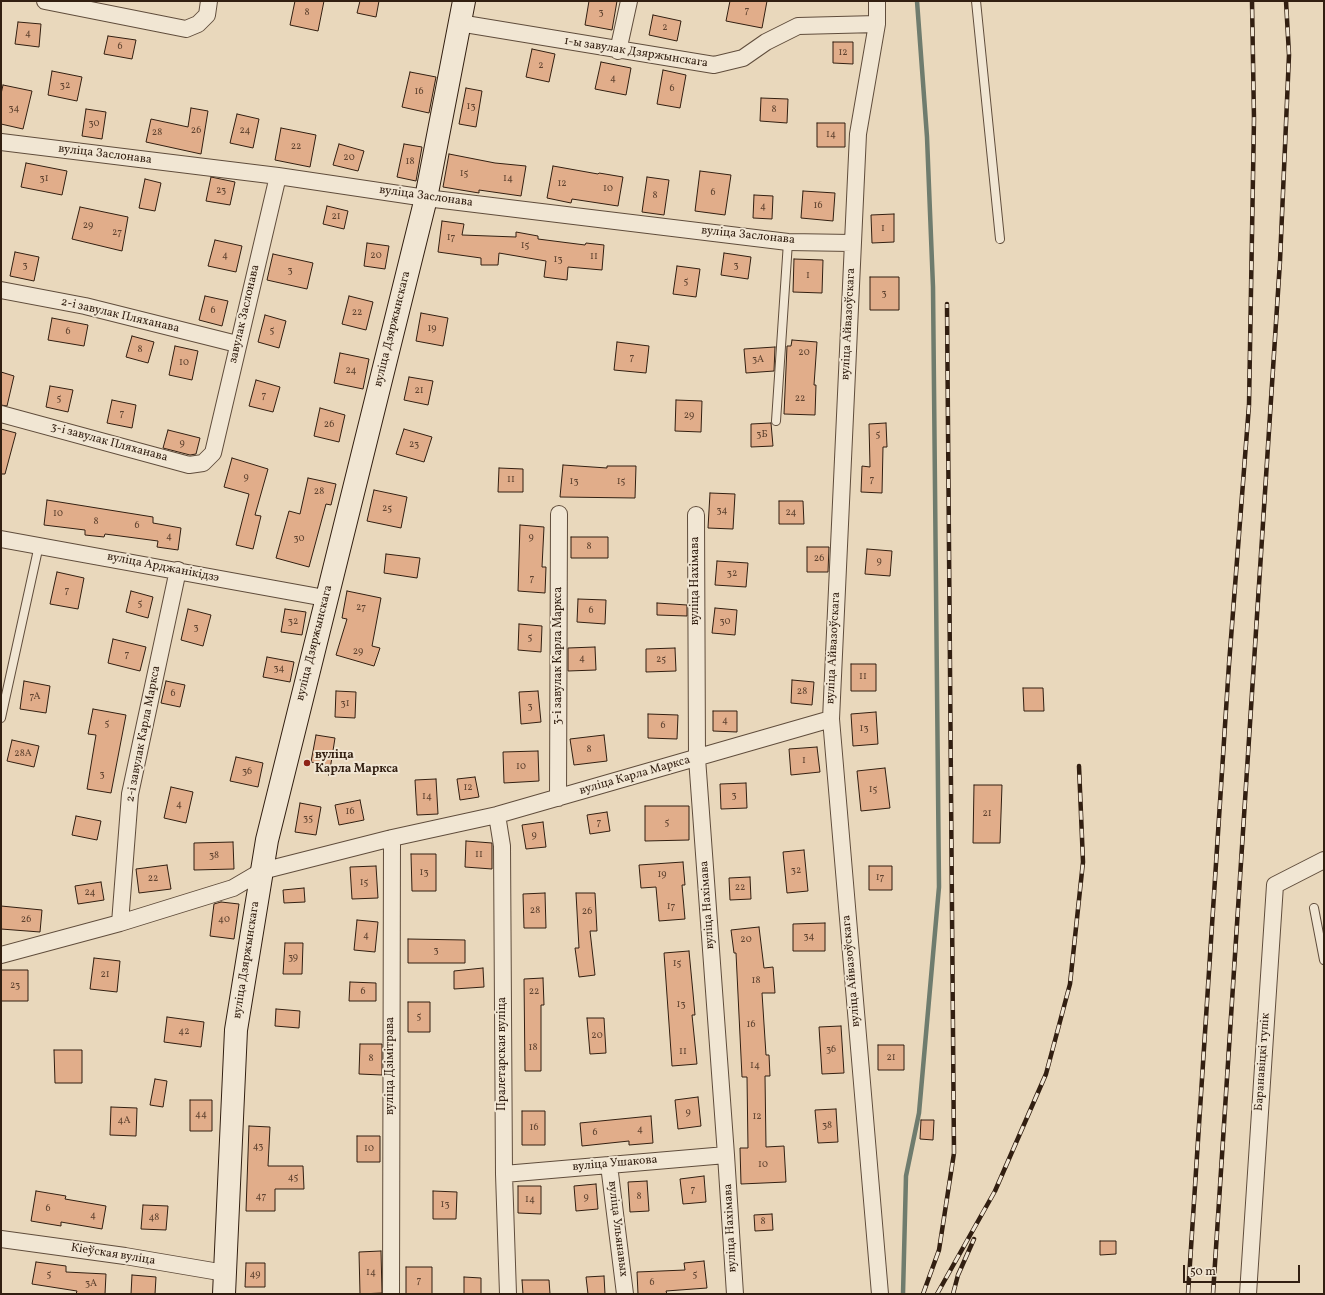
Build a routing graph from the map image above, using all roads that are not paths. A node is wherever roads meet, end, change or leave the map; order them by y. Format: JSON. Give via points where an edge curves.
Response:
{"nodes":[{"id":1,"x":46,"y":1,"type":"edge"},
{"id":2,"x":464,"y":1,"type":"edge"},
{"id":3,"x":629,"y":1,"type":"edge"},
{"id":4,"x":877,"y":1,"type":"edge"},
{"id":5,"x":976,"y":1,"type":"edge"},
{"id":6,"x":89,"y":5,"type":"edge"},
{"id":7,"x":208,"y":8,"type":"edge"},
{"id":8,"x":459,"y":23,"type":"junction"},
{"id":9,"x":877,"y":24,"type":"junction"},
{"id":10,"x":618,"y":50,"type":"junction"},
{"id":11,"x":1,"y":142,"type":"edge"},
{"id":12,"x":278,"y":176,"type":"junction"},
{"id":13,"x":426,"y":198,"type":"junction"},
{"id":14,"x":1000,"y":240,"type":"dead end"},
{"id":15,"x":788,"y":242,"type":"junction"},
{"id":16,"x":852,"y":243,"type":"junction"},
{"id":17,"x":1,"y":290,"type":"edge"},
{"id":18,"x":238,"y":344,"type":"junction"},
{"id":19,"x":1,"y":414,"type":"edge"},
{"id":20,"x":776,"y":421,"type":"dead end"},
{"id":21,"x":213,"y":453,"type":"joint"},
{"id":22,"x":559,"y":514,"type":"dead end"},
{"id":23,"x":696,"y":515,"type":"dead end"},
{"id":24,"x":1,"y":538,"type":"edge"},
{"id":25,"x":40,"y":545,"type":"junction"},
{"id":26,"x":178,"y":570,"type":"junction"},
{"id":27,"x":325,"y":598,"type":"junction"},
{"id":28,"x":1,"y":718,"type":"edge"},
{"id":29,"x":831,"y":719,"type":"junction"},
{"id":30,"x":697,"y":758,"type":"junction"},
{"id":31,"x":558,"y":798,"type":"junction"},
{"id":32,"x":497,"y":815,"type":"junction"},
{"id":33,"x":392,"y":838,"type":"junction"},
{"id":34,"x":1324,"y":860,"type":"edge"},
{"id":35,"x":262,"y":871,"type":"junction"},
{"id":36,"x":1314,"y":908,"type":"dead end"},
{"id":37,"x":120,"y":923,"type":"junction"},
{"id":38,"x":1,"y":955,"type":"edge"},
{"id":39,"x":1324,"y":960,"type":"edge"},
{"id":40,"x":726,"y":1155,"type":"junction"},
{"id":41,"x":609,"y":1165,"type":"junction"},
{"id":42,"x":504,"y":1174,"type":"junction"},
{"id":43,"x":1,"y":1239,"type":"edge"},
{"id":44,"x":225,"y":1284,"type":"edge"},
{"id":45,"x":391,"y":1294,"type":"edge"},
{"id":46,"x":508,"y":1294,"type":"edge"},
{"id":47,"x":625,"y":1294,"type":"edge"},
{"id":48,"x":734,"y":1294,"type":"edge"},
{"id":49,"x":880,"y":1294,"type":"edge"},
{"id":50,"x":1248,"y":1294,"type":"edge"}],
"edges":[{"from":1,"to":6,"type":"street"},
{"from":2,"to":8,"type":"street","name":"вуліца Дзяржынскага"},
{"from":3,"to":10,"type":"street"},
{"from":4,"to":9,"type":"street","name":"вуліца Айвазоўскага"},
{"from":5,"to":14,"type":"lane"},
{"from":6,"to":7,"type":"street","via":[[186,29],[198,24]]},
{"from":8,"to":10,"type":"street","name":"1-ы завулак Дзяржынскага"},
{"from":8,"to":13,"type":"street","name":"вуліца Дзяржынскага"},
{"from":9,"to":10,"type":"street","name":"1-ы завулак Дзяржынскага","via":[[798,26],[766,42],[743,58],[714,65]]},
{"from":9,"to":16,"type":"street","name":"вуліца Айвазоўскага","via":[[858,134]]},
{"from":11,"to":12,"type":"street","name":"вуліца Заслонава"},
{"from":12,"to":13,"type":"street","name":"вуліца Заслонава"},
{"from":12,"to":18,"type":"street","name":"завулак Заслонава"},
{"from":13,"to":15,"type":"street","name":"вуліца Заслонава"},
{"from":13,"to":27,"type":"street","name":"вуліца Дзяржынскага"},
{"from":15,"to":16,"type":"street","name":"вуліца Заслонава"},
{"from":15,"to":20,"type":"lane"},
{"from":16,"to":29,"type":"street","name":"вуліца Айвазоўскага"},
{"from":17,"to":18,"type":"street","name":"2-і завулак Пляханава","via":[[85,306]]},
{"from":18,"to":21,"type":"street","name":"завулак Заслонава"},
{"from":19,"to":21,"type":"street","name":"3-і завулак Пляханава","via":[[189,465],[203,463]]},
{"from":22,"to":31,"type":"street","name":"3-і завулак Карла Маркса"},
{"from":23,"to":30,"type":"street","name":"вуліца Нахімава"},
{"from":24,"to":25,"type":"street","name":"вуліца Арджанікідзэ"},
{"from":25,"to":26,"type":"street","name":"вуліца Арджанікідзэ"},
{"from":25,"to":28,"type":"lane"},
{"from":26,"to":27,"type":"street","name":"вуліца Арджанікідзэ"},
{"from":26,"to":37,"type":"street","name":"2-і завулак Карла Маркса","via":[[130,794]]},
{"from":27,"to":35,"type":"street","name":"вуліца Дзяржынскага","via":[[267,840]]},
{"from":29,"to":30,"type":"street","name":"вуліца Карла Маркса"},
{"from":29,"to":49,"type":"street","name":"вуліца Айвазоўскага"},
{"from":30,"to":31,"type":"street","name":"вуліца Карла Маркса"},
{"from":30,"to":40,"type":"street","name":"вуліца Нахімава"},
{"from":31,"to":32,"type":"street","name":"вуліца Карла Маркса"},
{"from":32,"to":33,"type":"street","name":"вуліца Карла Маркса"},
{"from":32,"to":42,"type":"street","name":"Пралетарская вуліца","via":[[502,846]]},
{"from":33,"to":35,"type":"street","name":"вуліца Карла Маркса"},
{"from":33,"to":45,"type":"street","name":"вуліца Дзімітрава"},
{"from":34,"to":50,"type":"street","name":"Баранавіцкі тупік","via":[[1274,885]]},
{"from":35,"to":37,"type":"street","name":"вуліца Карла Маркса","via":[[233,888]]},
{"from":35,"to":44,"type":"street","name":"вуліца Дзяржынскага","via":[[236,1030]]},
{"from":36,"to":39,"type":"lane"},
{"from":37,"to":38,"type":"street","name":"вуліца Карла Маркса"},
{"from":40,"to":41,"type":"street","name":"вуліца Ушакова"},
{"from":40,"to":48,"type":"street","name":"вуліца Нахімава"},
{"from":41,"to":42,"type":"street","name":"вуліца Ушакова"},
{"from":41,"to":47,"type":"street","name":"вуліца Ульянавых"},
{"from":42,"to":46,"type":"street","name":"Пралетарская вуліца"},
{"from":43,"to":44,"type":"street","name":"Кіеўская вуліца"}]}
